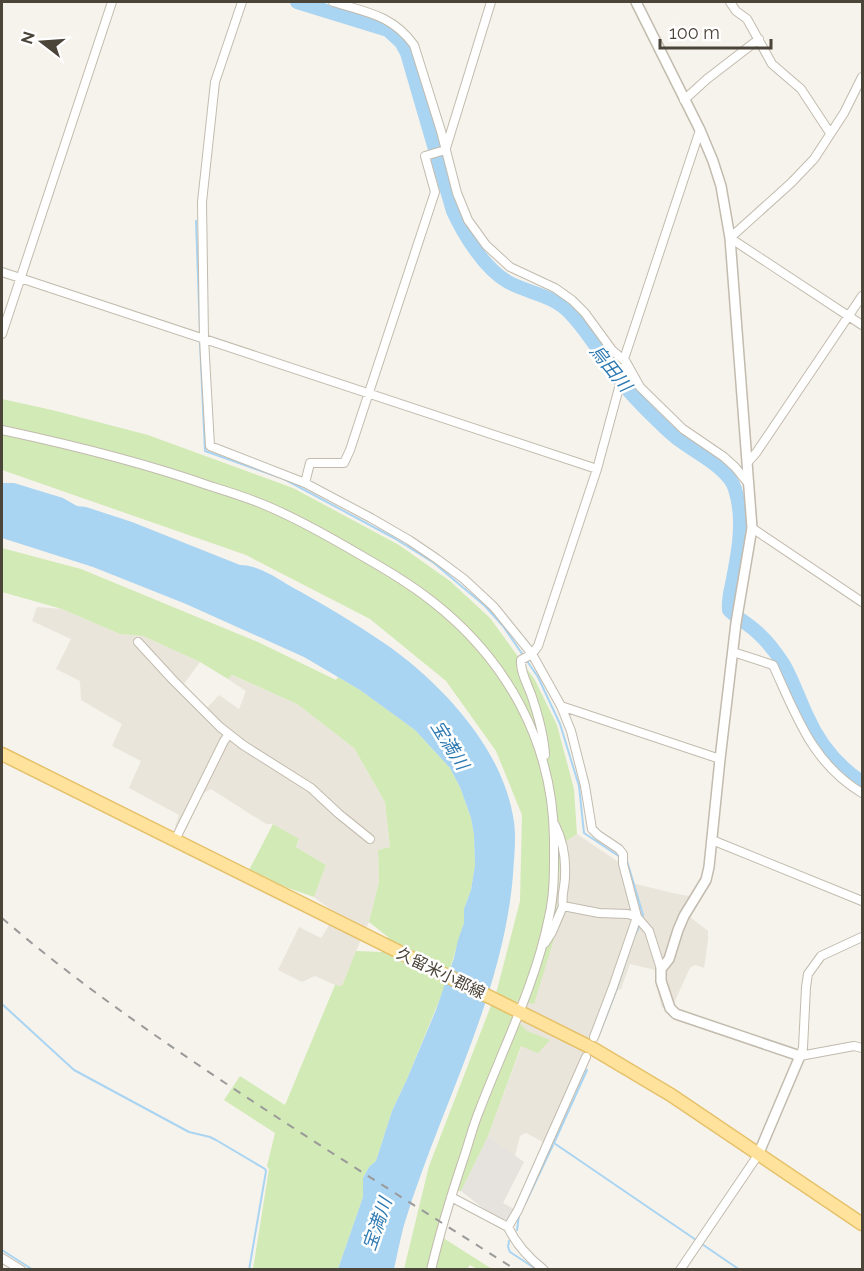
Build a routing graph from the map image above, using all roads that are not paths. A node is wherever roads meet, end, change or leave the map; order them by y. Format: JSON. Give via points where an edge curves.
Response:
{"nodes":[{"id":1,"x":112,"y":2,"type":"edge"},
{"id":2,"x":242,"y":2,"type":"edge"},
{"id":3,"x":333,"y":2,"type":"edge"},
{"id":4,"x":491,"y":2,"type":"edge"},
{"id":5,"x":636,"y":2,"type":"edge"},
{"id":6,"x":730,"y":2,"type":"edge"},
{"id":7,"x":759,"y":39,"type":"junction"},
{"id":8,"x":862,"y":77,"type":"edge"},
{"id":9,"x":684,"y":100,"type":"junction"},
{"id":10,"x":700,"y":130,"type":"junction"},
{"id":11,"x":830,"y":134,"type":"junction"},
{"id":12,"x":443,"y":150,"type":"junction"},
{"id":13,"x":730,"y":238,"type":"junction"},
{"id":14,"x":2,"y":272,"type":"edge"},
{"id":15,"x":21,"y":278,"type":"junction"},
{"id":16,"x":862,"y":296,"type":"edge"},
{"id":17,"x":849,"y":316,"type":"junction"},
{"id":18,"x":862,"y":325,"type":"edge"},
{"id":19,"x":2,"y":334,"type":"edge"},
{"id":20,"x":204,"y":339,"type":"junction"},
{"id":21,"x":625,"y":360,"type":"junction"},
{"id":22,"x":369,"y":393,"type":"junction"},
{"id":23,"x":2,"y":430,"type":"edge"},
{"id":24,"x":747,"y":463,"type":"junction"},
{"id":25,"x":597,"y":469,"type":"junction"},
{"id":26,"x":305,"y":483,"type":"junction"},
{"id":27,"x":748,"y":483,"type":"junction"},
{"id":28,"x":752,"y":528,"type":"junction"},
{"id":29,"x":862,"y":602,"type":"edge"},
{"id":30,"x":138,"y":642,"type":"dead end"},
{"id":31,"x":733,"y":652,"type":"junction"},
{"id":32,"x":532,"y":654,"type":"junction"},
{"id":33,"x":561,"y":706,"type":"junction"},
{"id":34,"x":229,"y":734,"type":"junction"},
{"id":35,"x":2,"y":754,"type":"edge"},
{"id":36,"x":720,"y":759,"type":"junction"},
{"id":37,"x":545,"y":766,"type":"junction"},
{"id":38,"x":862,"y":793,"type":"edge"},
{"id":39,"x":554,"y":822,"type":"junction"},
{"id":40,"x":370,"y":839,"type":"dead end"},
{"id":41,"x":174,"y":840,"type":"junction"},
{"id":42,"x":712,"y":840,"type":"junction"},
{"id":43,"x":862,"y":901,"type":"edge"},
{"id":44,"x":563,"y":906,"type":"junction"},
{"id":45,"x":637,"y":917,"type":"junction"},
{"id":46,"x":862,"y":937,"type":"edge"},
{"id":47,"x":541,"y":949,"type":"junction"},
{"id":48,"x":661,"y":969,"type":"junction"},
{"id":49,"x":517,"y":1010,"type":"junction"},
{"id":50,"x":594,"y":1037,"type":"dead end"},
{"id":51,"x":862,"y":1047,"type":"edge"},
{"id":52,"x":800,"y":1056,"type":"junction"},
{"id":53,"x":586,"y":1057,"type":"dead end"},
{"id":54,"x":758,"y":1155,"type":"junction"},
{"id":55,"x":451,"y":1197,"type":"junction"},
{"id":56,"x":862,"y":1224,"type":"edge"},
{"id":57,"x":508,"y":1227,"type":"junction"},
{"id":58,"x":2,"y":1257,"type":"edge"},
{"id":59,"x":21,"y":1269,"type":"edge"},
{"id":60,"x":431,"y":1269,"type":"edge"},
{"id":61,"x":544,"y":1269,"type":"edge"},
{"id":62,"x":680,"y":1269,"type":"edge"}],
"edges":[{"from":1,"to":15,"type":"street"},
{"from":2,"to":20,"type":"street","via":[[213,95],[202,202]]},
{"from":3,"to":12,"type":"street","via":[[381,17],[406,33],[419,57]]},
{"from":4,"to":12,"type":"street"},
{"from":5,"to":9,"type":"street"},
{"from":6,"to":7,"type":"street"},
{"from":7,"to":9,"type":"street"},
{"from":7,"to":11,"type":"street","via":[[772,64],[801,89]]},
{"from":8,"to":11,"type":"street"},
{"from":9,"to":10,"type":"street"},
{"from":10,"to":13,"type":"street","via":[[718,176]]},
{"from":10,"to":21,"type":"street"},
{"from":11,"to":13,"type":"street","via":[[799,175]]},
{"from":12,"to":21,"type":"street","via":[[464,212],[486,246],[510,267],[572,300],[612,350]]},
{"from":12,"to":22,"type":"street","via":[[425,156],[435,192]]},
{"from":13,"to":17,"type":"street"},
{"from":13,"to":24,"type":"street"},
{"from":14,"to":15,"type":"street"},
{"from":15,"to":19,"type":"street"},
{"from":15,"to":20,"type":"street"},
{"from":16,"to":17,"type":"street"},
{"from":17,"to":18,"type":"street"},
{"from":17,"to":24,"type":"street"},
{"from":20,"to":22,"type":"street"},
{"from":20,"to":26,"type":"street","via":[[210,446]]},
{"from":21,"to":25,"type":"street"},
{"from":21,"to":27,"type":"street","via":[[640,387],[683,429],[724,457]]},
{"from":22,"to":25,"type":"street"},
{"from":22,"to":26,"type":"street","via":[[344,463],[310,463]]},
{"from":23,"to":37,"type":"street","via":[[180,475],[266,505],[386,569],[451,617],[493,662],[525,712]]},
{"from":24,"to":27,"type":"street"},
{"from":25,"to":32,"type":"street","via":[[538,646]]},
{"from":26,"to":32,"type":"street","via":[[371,518],[464,579],[494,607]]},
{"from":27,"to":28,"type":"street"},
{"from":28,"to":29,"type":"street"},
{"from":28,"to":31,"type":"street"},
{"from":30,"to":34,"type":"street"},
{"from":31,"to":36,"type":"street"},
{"from":31,"to":38,"type":"street","via":[[773,665],[801,728],[821,759]]},
{"from":32,"to":33,"type":"street"},
{"from":32,"to":37,"type":"street","via":[[521,660],[521,666],[544,746]]},
{"from":33,"to":36,"type":"street"},
{"from":33,"to":45,"type":"street","via":[[578,755],[592,829],[622,854]]},
{"from":34,"to":40,"type":"street","via":[[311,788]]},
{"from":34,"to":41,"type":"street"},
{"from":35,"to":41,"type":"main road","name":"久留米小郡線"},
{"from":36,"to":42,"type":"street"},
{"from":37,"to":39,"type":"street"},
{"from":39,"to":44,"type":"street","via":[[565,853]]},
{"from":39,"to":47,"type":"street","via":[[554,887]]},
{"from":41,"to":49,"type":"main road","name":"久留米小郡線"},
{"from":42,"to":43,"type":"street"},
{"from":42,"to":48,"type":"street","via":[[706,880],[684,916],[669,959]]},
{"from":44,"to":45,"type":"street"},
{"from":44,"to":47,"type":"street"},
{"from":45,"to":48,"type":"street","via":[[650,931]]},
{"from":45,"to":50,"type":"street"},
{"from":46,"to":52,"type":"street","via":[[821,956],[808,974]]},
{"from":47,"to":49,"type":"street"},
{"from":48,"to":52,"type":"street","via":[[661,981],[676,1014]]},
{"from":49,"to":54,"type":"main road","name":"久留米小郡線","via":[[662,1089]]},
{"from":49,"to":55,"type":"street"},
{"from":51,"to":52,"type":"street"},
{"from":52,"to":54,"type":"street"},
{"from":53,"to":57,"type":"street"},
{"from":54,"to":56,"type":"main road","name":"久留米小郡線"},
{"from":54,"to":62,"type":"street"},
{"from":55,"to":57,"type":"street"},
{"from":55,"to":60,"type":"street"},
{"from":57,"to":61,"type":"street","via":[[514,1239]]},
{"from":58,"to":59,"type":"street"}]}
